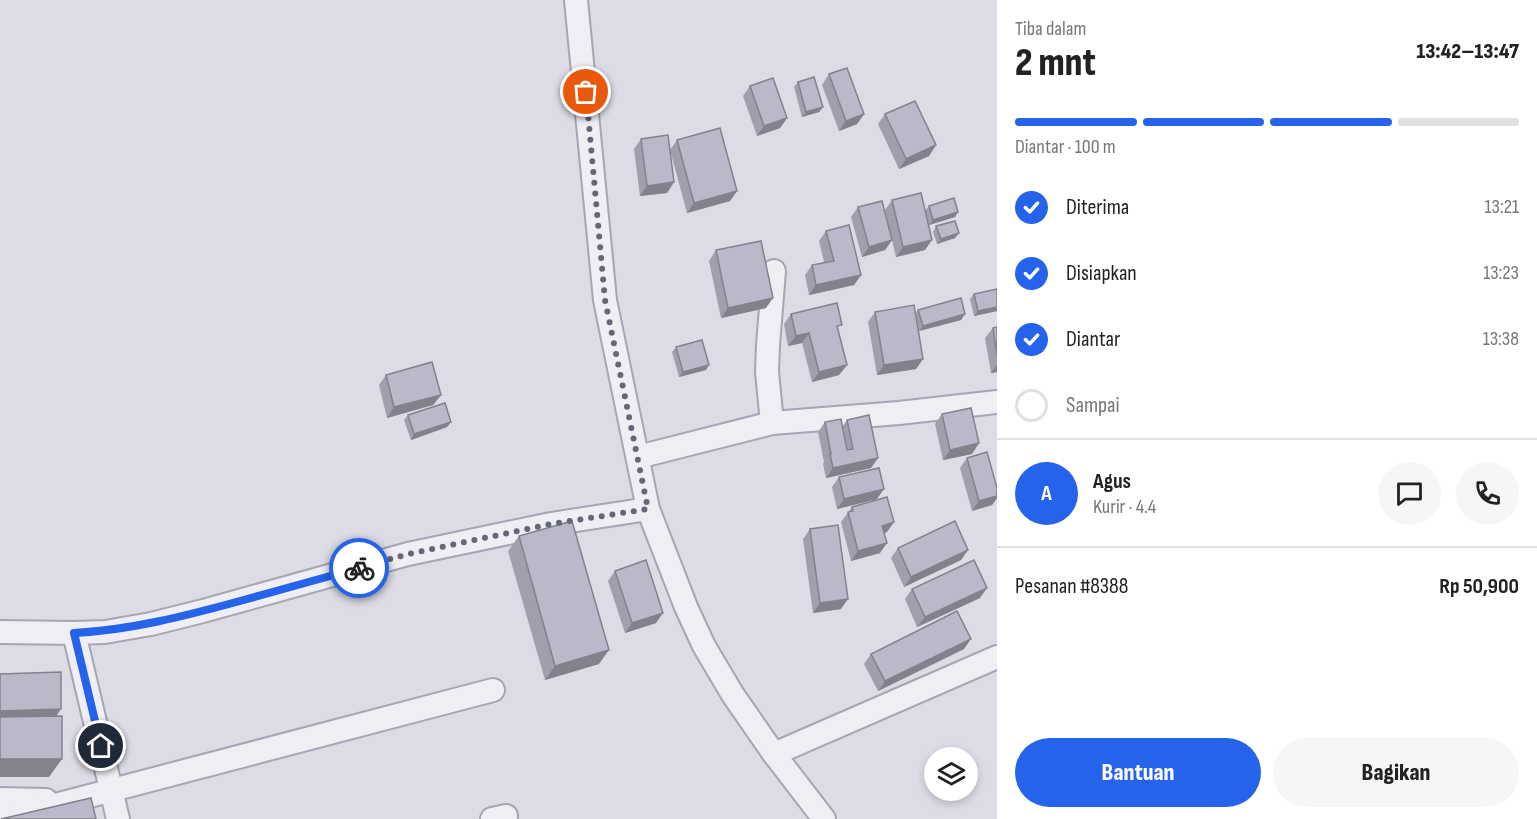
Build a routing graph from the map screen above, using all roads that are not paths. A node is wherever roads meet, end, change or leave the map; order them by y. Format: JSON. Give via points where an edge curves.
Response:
{"nodes":[{"id":1,"x":576,"y":0,"type":"edge"},
{"id":2,"x":774,"y":271,"type":"dead end"},
{"id":3,"x":997,"y":402,"type":"edge"},
{"id":4,"x":772,"y":423,"type":"junction"},
{"id":5,"x":638,"y":457,"type":"junction"},
{"id":6,"x":648,"y":509,"type":"junction"},
{"id":7,"x":0,"y":632,"type":"edge"},
{"id":8,"x":74,"y":633,"type":"junction"},
{"id":9,"x":997,"y":657,"type":"edge"},
{"id":10,"x":494,"y":690,"type":"dead end"},
{"id":11,"x":774,"y":754,"type":"junction"},
{"id":12,"x":112,"y":791,"type":"junction"},
{"id":13,"x":0,"y":799,"type":"edge"},
{"id":14,"x":71,"y":801,"type":"junction"},
{"id":15,"x":2,"y":819,"type":"edge"},
{"id":16,"x":118,"y":819,"type":"edge"},
{"id":17,"x":824,"y":819,"type":"edge"}],
"edges":[{"from":1,"to":5,"type":"street","via":[[605,300]]},
{"from":2,"to":4,"type":"street","via":[[767,372]]},
{"from":3,"to":4,"type":"street"},
{"from":4,"to":5,"type":"street"},
{"from":5,"to":6,"type":"street"},
{"from":6,"to":8,"type":"street","via":[[551,524],[408,554],[152,624]]},
{"from":6,"to":11,"type":"street","via":[[704,646]]},
{"from":7,"to":8,"type":"street"},
{"from":8,"to":12,"type":"street"},
{"from":9,"to":11,"type":"street"},
{"from":10,"to":12,"type":"street"},
{"from":11,"to":17,"type":"street"},
{"from":12,"to":14,"type":"street"},
{"from":12,"to":16,"type":"street"},
{"from":13,"to":14,"type":"street"},
{"from":14,"to":15,"type":"street"}]}
